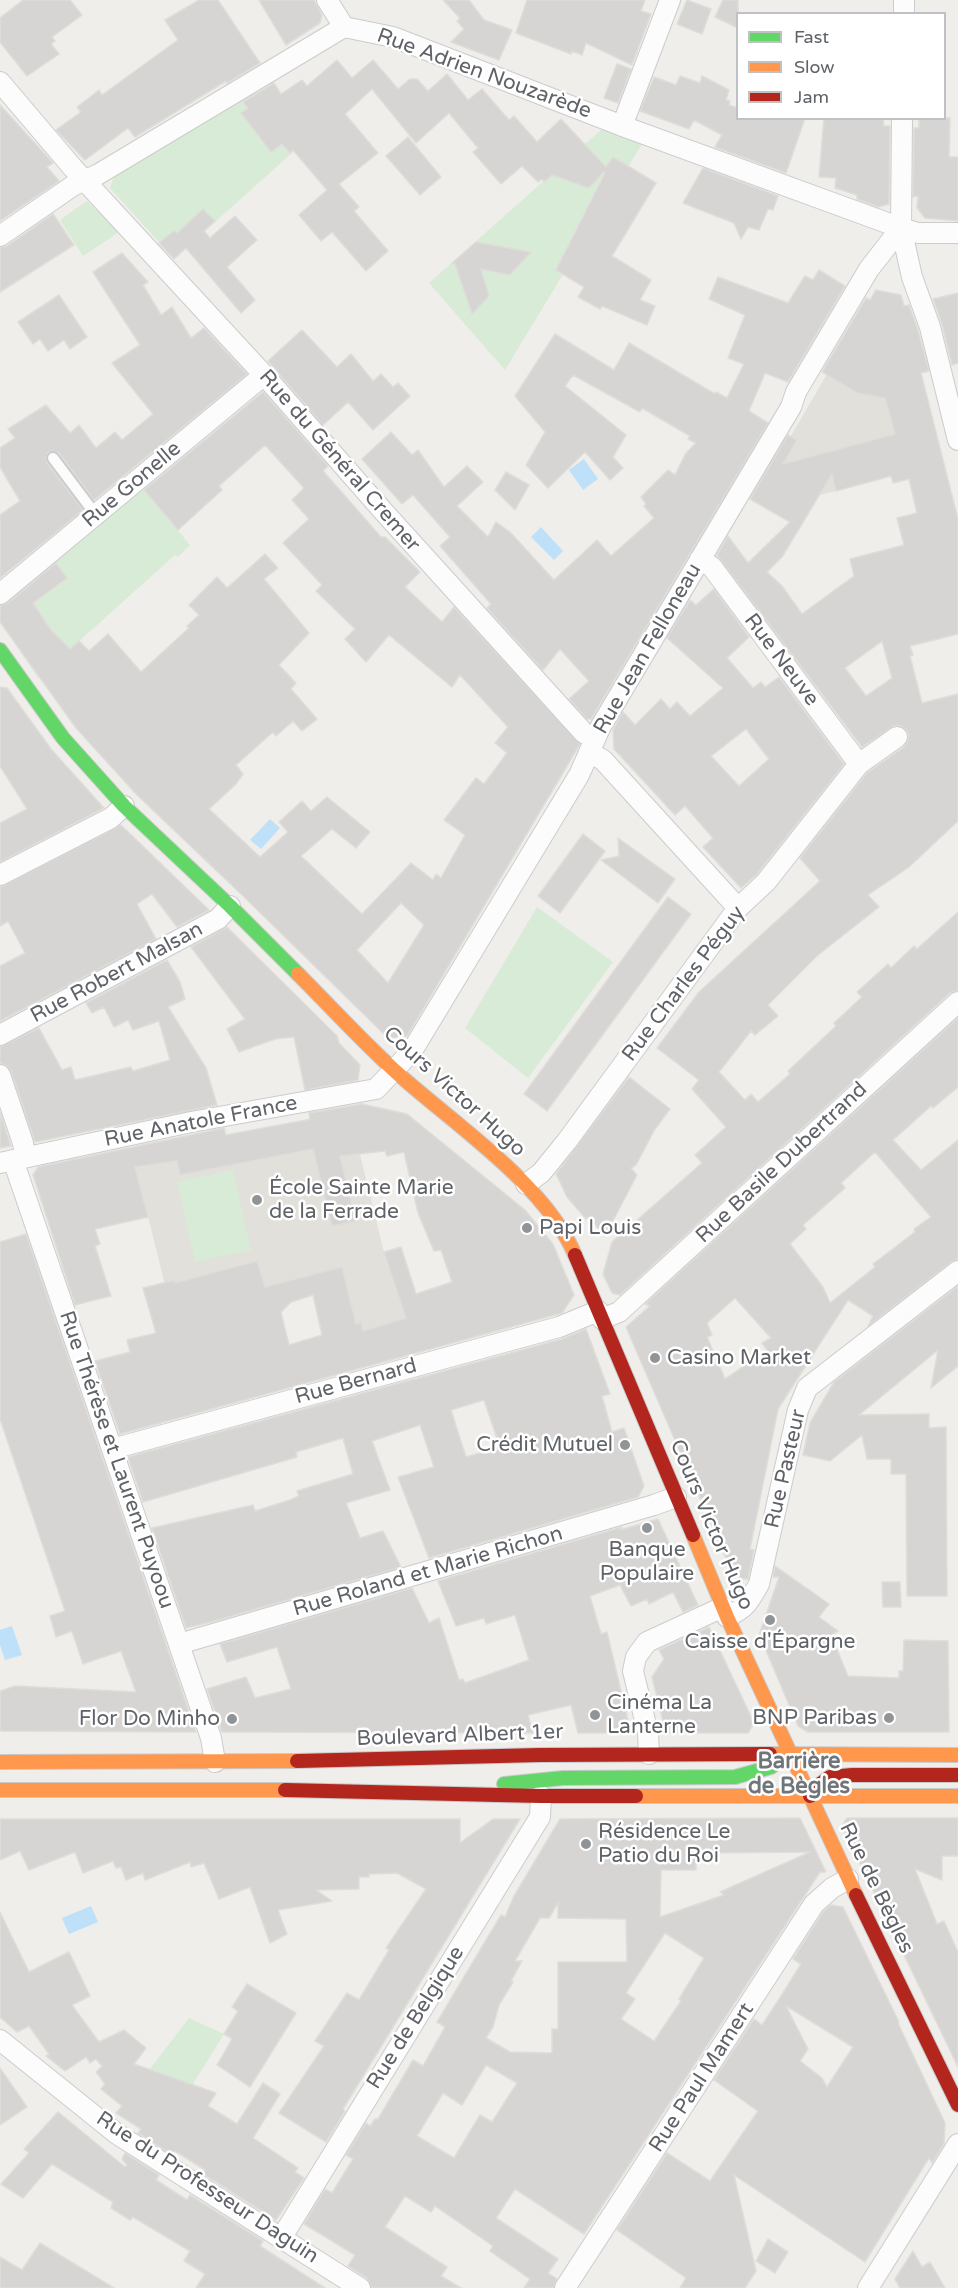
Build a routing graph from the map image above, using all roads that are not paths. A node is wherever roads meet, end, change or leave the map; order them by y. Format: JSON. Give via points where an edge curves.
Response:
{"nodes":[{"id":1,"x":327,"y":0,"type":"edge"},
{"id":2,"x":670,"y":0,"type":"edge"},
{"id":3,"x":344,"y":27,"type":"junction"},
{"id":4,"x":0,"y":82,"type":"edge"},
{"id":5,"x":902,"y":120,"type":"edge"},
{"id":6,"x":622,"y":126,"type":"junction"},
{"id":7,"x":85,"y":180,"type":"junction"},
{"id":8,"x":901,"y":228,"type":"junction"},
{"id":9,"x":958,"y":233,"type":"edge"},
{"id":10,"x":0,"y":236,"type":"edge"},
{"id":11,"x":264,"y":375,"type":"junction"},
{"id":12,"x":958,"y":440,"type":"edge"},
{"id":13,"x":53,"y":458,"type":"dead end"},
{"id":14,"x":96,"y":515,"type":"junction"},
{"id":15,"x":700,"y":559,"type":"junction"},
{"id":16,"x":0,"y":594,"type":"edge"},
{"id":17,"x":4,"y":663,"type":"edge"},
{"id":18,"x":897,"y":737,"type":"dead end"},
{"id":19,"x":592,"y":745,"type":"junction"},
{"id":20,"x":859,"y":764,"type":"junction"},
{"id":21,"x":124,"y":806,"type":"junction"},
{"id":22,"x":0,"y":875,"type":"edge"},
{"id":23,"x":230,"y":906,"type":"junction"},
{"id":24,"x":738,"y":908,"type":"junction"},
{"id":25,"x":958,"y":1002,"type":"edge"},
{"id":26,"x":0,"y":1035,"type":"edge"},
{"id":27,"x":394,"y":1070,"type":"junction"},
{"id":28,"x":0,"y":1075,"type":"edge"},
{"id":29,"x":13,"y":1160,"type":"edge"},
{"id":30,"x":526,"y":1184,"type":"junction"},
{"id":31,"x":958,"y":1271,"type":"edge"},
{"id":32,"x":600,"y":1315,"type":"junction"},
{"id":33,"x":112,"y":1449,"type":"junction"},
{"id":34,"x":676,"y":1497,"type":"junction"},
{"id":35,"x":725,"y":1612,"type":"junction"},
{"id":36,"x":179,"y":1644,"type":"junction"},
{"id":37,"x":745,"y":1656,"type":"joint"},
{"id":38,"x":649,"y":1754,"type":"junction"},
{"id":39,"x":790,"y":1754,"type":"junction"},
{"id":40,"x":958,"y":1755,"type":"edge"},
{"id":41,"x":0,"y":1762,"type":"edge"},
{"id":42,"x":214,"y":1762,"type":"junction"},
{"id":43,"x":958,"y":1775,"type":"edge"},
{"id":44,"x":0,"y":1790,"type":"edge"},
{"id":45,"x":413,"y":1792,"type":"junction"},
{"id":46,"x":541,"y":1796,"type":"junction"},
{"id":47,"x":810,"y":1796,"type":"junction"},
{"id":48,"x":958,"y":1796,"type":"edge"},
{"id":49,"x":848,"y":1879,"type":"junction"},
{"id":50,"x":0,"y":2040,"type":"edge"},
{"id":51,"x":958,"y":2105,"type":"edge"},
{"id":52,"x":958,"y":2144,"type":"edge"},
{"id":53,"x":282,"y":2237,"type":"junction"},
{"id":54,"x":360,"y":2288,"type":"edge"},
{"id":55,"x":566,"y":2288,"type":"edge"},
{"id":56,"x":868,"y":2288,"type":"edge"}],
"edges":[{"from":1,"to":3,"type":"street"},
{"from":2,"to":6,"type":"street"},
{"from":3,"to":6,"type":"street","name":"Rue Adrien Nouzarède","via":[[393,37]]},
{"from":3,"to":7,"type":"street"},
{"from":4,"to":7,"type":"street","name":"Rue du Général Cremer"},
{"from":5,"to":8,"type":"street"},
{"from":6,"to":8,"type":"street","name":"Rue Adrien Nouzarède"},
{"from":7,"to":10,"type":"street"},
{"from":7,"to":11,"type":"street","name":"Rue du Général Cremer"},
{"from":8,"to":9,"type":"street","name":"Rue Adrien Nouzarède","via":[[918,233]]},
{"from":8,"to":12,"type":"street"},
{"from":8,"to":15,"type":"street","name":"Rue Jean Felloneau","via":[[869,269]]},
{"from":11,"to":14,"type":"street","name":"Rue Gonelle"},
{"from":11,"to":19,"type":"street","name":"Rue du Général Cremer"},
{"from":13,"to":14,"type":"lane"},
{"from":14,"to":16,"type":"street","name":"Rue Gonelle"},
{"from":15,"to":19,"type":"street","name":"Rue Jean Felloneau"},
{"from":15,"to":20,"type":"street","name":"Rue Neuve","via":[[712,567]]},
{"from":17,"to":21,"type":"street","name":"Cours Victor Hugo","via":[[63,738]]},
{"from":18,"to":20,"type":"street","name":"Rue Charles Péguy"},
{"from":19,"to":24,"type":"street","name":"Rue du Général Cremer"},
{"from":19,"to":27,"type":"street","name":"Rue Jean Felloneau","via":[[579,775],[412,1051]]},
{"from":20,"to":24,"type":"street","name":"Rue Charles Péguy","via":[[766,882]]},
{"from":21,"to":22,"type":"street","via":[[111,818]]},
{"from":21,"to":23,"type":"street","name":"Cours Victor Hugo"},
{"from":23,"to":26,"type":"street","name":"Rue Robert Malsan","via":[[218,919]]},
{"from":23,"to":27,"type":"street","name":"Cours Victor Hugo"},
{"from":24,"to":30,"type":"street","name":"Rue Charles Péguy","via":[[567,1141],[541,1173]]},
{"from":25,"to":32,"type":"street","name":"Rue Basile Dubertrand","via":[[619,1312]]},
{"from":27,"to":29,"type":"street","name":"Rue Anatole France","via":[[376,1089],[191,1122]]},
{"from":27,"to":30,"type":"street","name":"Cours Victor Hugo"},
{"from":28,"to":29,"type":"street","via":[[23,1143]]},
{"from":29,"to":33,"type":"street","name":"Rue Thérèse et Laurent Puyoou"},
{"from":30,"to":32,"type":"street","name":"Cours Victor Hugo","via":[[567,1236]]},
{"from":31,"to":35,"type":"street","name":"Rue Pasteur","via":[[807,1388],[798,1410],[759,1584],[741,1611]]},
{"from":32,"to":33,"type":"street","name":"Rue Bernard"},
{"from":32,"to":34,"type":"street","name":"Cours Victor Hugo"},
{"from":33,"to":36,"type":"street","name":"Rue Thérèse et Laurent Puyoou"},
{"from":34,"to":35,"type":"street","name":"Cours Victor Hugo"},
{"from":34,"to":36,"type":"street","name":"Rue Roland et Marie Richon"},
{"from":35,"to":37,"type":"street","name":"Cours Victor Hugo"},
{"from":35,"to":38,"type":"street","name":"Rue Pasteur","via":[[647,1642],[636,1657],[633,1671]]},
{"from":36,"to":42,"type":"street","name":"Rue Thérèse et Laurent Puyoou","via":[[211,1738]]},
{"from":37,"to":39,"type":"street","name":"Rue de Bègles"},
{"from":38,"to":39,"type":"street","name":"Boulevard Albert 1er"},
{"from":38,"to":42,"type":"street","name":"Boulevard Albert 1er"},
{"from":39,"to":40,"type":"street","name":"Boulevard Albert 1er"},
{"from":39,"to":45,"type":"street","via":[[771,1767],[735,1777],[563,1778]]},
{"from":39,"to":47,"type":"street","name":"Rue de Bègles"},
{"from":41,"to":42,"type":"street","name":"Boulevard Albert 1er"},
{"from":43,"to":47,"type":"street","via":[[830,1777]]},
{"from":44,"to":45,"type":"street"},
{"from":45,"to":46,"type":"street"},
{"from":46,"to":47,"type":"street"},
{"from":46,"to":53,"type":"street","name":"Rue de Belgique","via":[[540,1817]]},
{"from":47,"to":48,"type":"street"},
{"from":47,"to":49,"type":"street","name":"Rue de Bègles"},
{"from":49,"to":51,"type":"street","name":"Rue de Bègles"},
{"from":49,"to":55,"type":"street","name":"Rue Paul Mamert","via":[[814,1904]]},
{"from":50,"to":53,"type":"street","name":"Rue du Professeur Daguin","via":[[117,2134]]},
{"from":52,"to":56,"type":"street"},
{"from":53,"to":54,"type":"street","name":"Rue du Professeur Daguin"}]}
